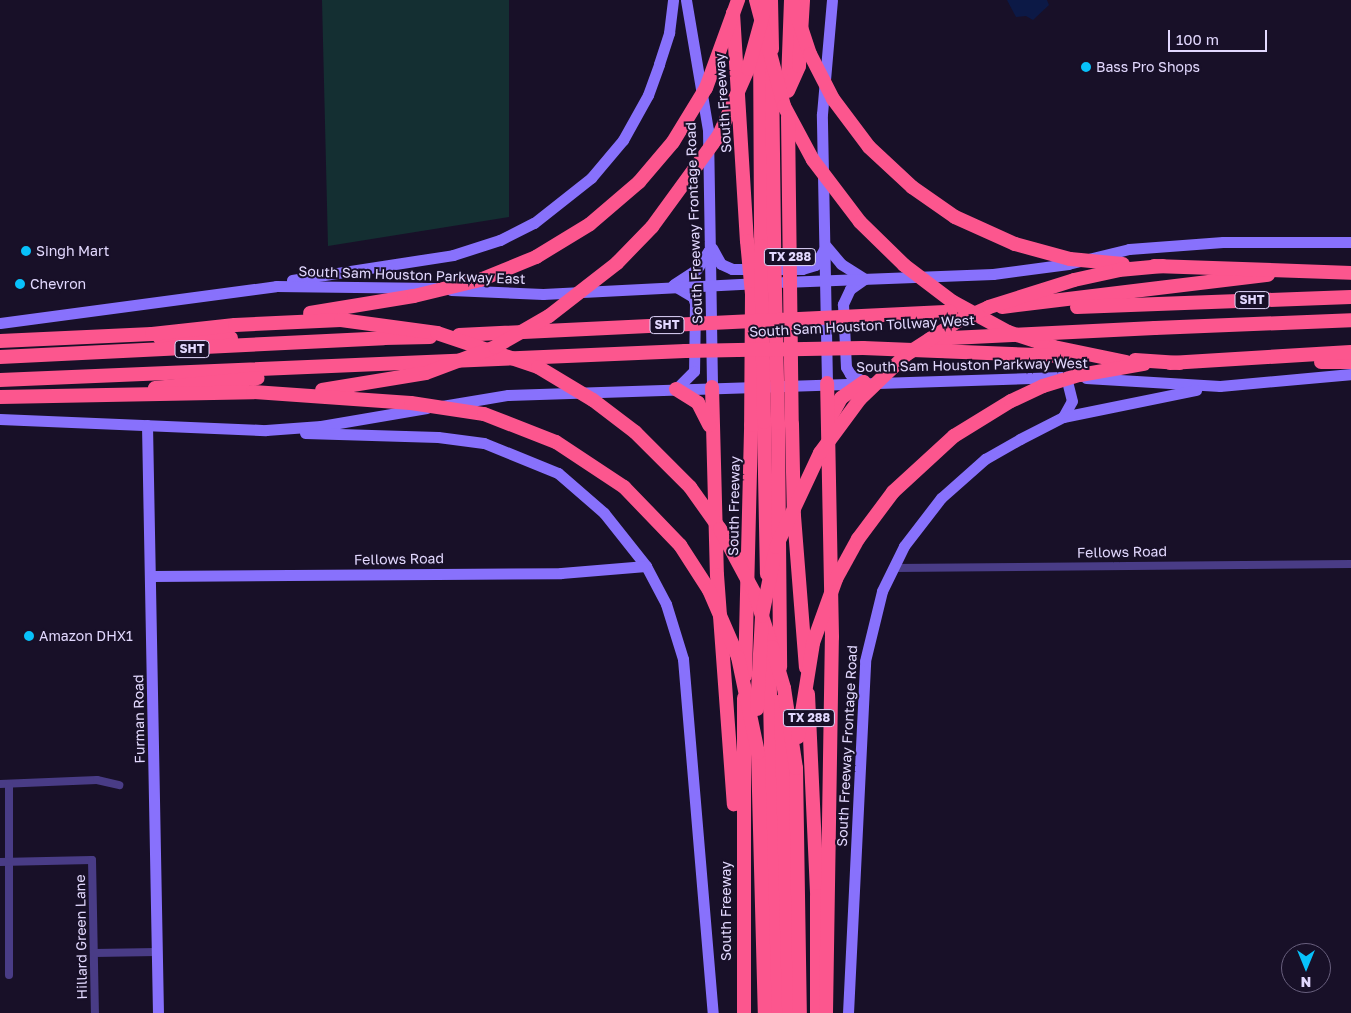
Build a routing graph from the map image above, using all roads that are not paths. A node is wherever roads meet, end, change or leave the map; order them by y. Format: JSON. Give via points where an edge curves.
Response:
{"nodes":[{"id":1,"x":673,"y":0,"type":"edge"},
{"id":2,"x":686,"y":0,"type":"edge"},
{"id":3,"x":732,"y":0,"type":"edge"},
{"id":4,"x":738,"y":0,"type":"edge"},
{"id":5,"x":758,"y":0,"type":"edge"},
{"id":6,"x":769,"y":0,"type":"edge"},
{"id":7,"x":792,"y":0,"type":"edge"},
{"id":8,"x":803,"y":0,"type":"edge"},
{"id":9,"x":832,"y":0,"type":"edge"},
{"id":10,"x":788,"y":91,"type":"junction"},
{"id":11,"x":1351,"y":242,"type":"edge"},
{"id":12,"x":711,"y":246,"type":"junction"},
{"id":13,"x":826,"y":246,"type":"junction"},
{"id":14,"x":767,"y":247,"type":"junction"},
{"id":15,"x":1163,"y":266,"type":"junction"},
{"id":16,"x":1351,"y":267,"type":"edge"},
{"id":17,"x":1351,"y":273,"type":"edge"},
{"id":18,"x":864,"y":279,"type":"junction"},
{"id":19,"x":826,"y":281,"type":"junction"},
{"id":20,"x":711,"y":284,"type":"junction"},
{"id":21,"x":673,"y":285,"type":"junction"},
{"id":22,"x":276,"y":286,"type":"junction"},
{"id":23,"x":1153,"y":296,"type":"junction"},
{"id":24,"x":1351,"y":297,"type":"edge"},
{"id":25,"x":1351,"y":320,"type":"edge"},
{"id":26,"x":0,"y":323,"type":"edge"},
{"id":27,"x":235,"y":325,"type":"junction"},
{"id":28,"x":384,"y":338,"type":"junction"},
{"id":29,"x":0,"y":340,"type":"edge"},
{"id":30,"x":685,"y":351,"type":"junction"},
{"id":31,"x":1351,"y":352,"type":"edge"},
{"id":32,"x":0,"y":358,"type":"edge"},
{"id":33,"x":1351,"y":362,"type":"edge"},
{"id":34,"x":1144,"y":364,"type":"junction"},
{"id":35,"x":374,"y":365,"type":"junction"},
{"id":36,"x":1351,"y":374,"type":"edge"},
{"id":37,"x":1066,"y":376,"type":"junction"},
{"id":38,"x":0,"y":380,"type":"edge"},
{"id":39,"x":864,"y":382,"type":"junction"},
{"id":40,"x":827,"y":383,"type":"junction"},
{"id":41,"x":1220,"y":386,"type":"junction"},
{"id":42,"x":712,"y":387,"type":"junction"},
{"id":43,"x":676,"y":389,"type":"junction"},
{"id":44,"x":292,"y":393,"type":"junction"},
{"id":45,"x":0,"y":398,"type":"edge"},
{"id":46,"x":1063,"y":418,"type":"junction"},
{"id":47,"x":0,"y":419,"type":"edge"},
{"id":48,"x":829,"y":421,"type":"junction"},
{"id":49,"x":764,"y":423,"type":"junction"},
{"id":50,"x":147,"y":425,"type":"junction"},
{"id":51,"x":266,"y":430,"type":"junction"},
{"id":52,"x":713,"y":436,"type":"junction"},
{"id":53,"x":1351,"y":564,"type":"edge"},
{"id":54,"x":646,"y":566,"type":"junction"},
{"id":55,"x":894,"y":568,"type":"junction"},
{"id":56,"x":152,"y":576,"type":"junction"},
{"id":57,"x":758,"y":753,"type":"junction"},
{"id":58,"x":796,"y":768,"type":"junction"},
{"id":59,"x":0,"y":784,"type":"edge"},
{"id":60,"x":9,"y":784,"type":"junction"},
{"id":61,"x":119,"y":786,"type":"dead end"},
{"id":62,"x":0,"y":862,"type":"edge"},
{"id":63,"x":11,"y":862,"type":"junction"},
{"id":64,"x":742,"y":932,"type":"junction"},
{"id":65,"x":157,"y":952,"type":"junction"},
{"id":66,"x":94,"y":953,"type":"junction"},
{"id":67,"x":9,"y":975,"type":"dead end"},
{"id":68,"x":95,"y":1013,"type":"edge"},
{"id":69,"x":158,"y":1013,"type":"edge"},
{"id":70,"x":713,"y":1013,"type":"edge"},
{"id":71,"x":744,"y":1013,"type":"edge"},
{"id":72,"x":765,"y":1013,"type":"edge"},
{"id":73,"x":776,"y":1013,"type":"edge"},
{"id":74,"x":789,"y":1013,"type":"edge"},
{"id":75,"x":800,"y":1013,"type":"edge"},
{"id":76,"x":817,"y":1013,"type":"edge"},
{"id":77,"x":826,"y":1013,"type":"edge"},
{"id":78,"x":848,"y":1013,"type":"edge"}],
"edges":[{"from":1,"to":22,"type":"main road","via":[[669,33],[651,87],[623,140],[591,178],[534,223],[500,240],[454,255],[299,279]]},
{"from":2,"to":12,"type":"main road","name":"South Freeway Frontage Road","via":[[708,130]]},
{"from":3,"to":49,"type":"highway","name":"South Freeway","number":"TX 288","bridge":true,"via":[[747,241]]},
{"from":4,"to":27,"type":"highway","bridge":true,"via":[[706,88],[686,123],[639,182],[590,224],[536,257],[480,280],[414,296]]},
{"from":5,"to":14,"type":"highway"},
{"from":5,"to":34,"type":"highway","bridge":true,"via":[[784,106],[813,160],[860,222],[904,265],[953,302],[1008,332],[1073,351]]},
{"from":6,"to":14,"type":"highway"},
{"from":6,"to":44,"type":"highway","bridge":true,"via":[[748,69],[719,136],[652,227],[578,296],[519,336],[452,365],[368,385]]},
{"from":7,"to":10,"type":"highway","number":"TX 288"},
{"from":7,"to":15,"type":"highway","bridge":true,"via":[[810,54],[842,111],[869,147],[929,200],[985,232],[1040,252],[1107,264]]},
{"from":8,"to":10,"type":"highway","via":[[799,66]]},
{"from":9,"to":13,"type":"main road","via":[[822,114]]},
{"from":10,"to":76,"type":"highway","number":"TX 288","bridge":true,"via":[[794,516],[808,696]]},
{"from":11,"to":18,"type":"main road","via":[[1224,242],[1139,248],[1068,264],[993,274]]},
{"from":12,"to":13,"type":"main road","via":[[721,264],[732,269],[802,269],[815,265]]},
{"from":12,"to":20,"type":"main road","name":"South Freeway Frontage Road"},
{"from":12,"to":21,"type":"main road","via":[[697,269]]},
{"from":13,"to":18,"type":"main road","via":[[841,264]]},
{"from":13,"to":19,"type":"main road"},
{"from":14,"to":49,"type":"highway","bridge":true},
{"from":15,"to":17,"type":"highway","bridge":true},
{"from":15,"to":57,"type":"highway","bridge":true,"via":[[1119,270],[1074,280],[989,307],[958,321],[907,354],[860,399],[820,453],[776,548],[762,616],[757,689]]},
{"from":16,"to":23,"type":"highway"},
{"from":18,"to":19,"type":"main road"},
{"from":18,"to":39,"type":"main road","via":[[850,289],[843,304],[846,366],[850,374]]},
{"from":19,"to":20,"type":"main road","name":"South Sam Houston Parkway East"},
{"from":19,"to":40,"type":"main road"},
{"from":20,"to":21,"type":"main road","name":"South Sam Houston Parkway East"},
{"from":20,"to":42,"type":"main road","name":"South Freeway Frontage Road"},
{"from":21,"to":22,"type":"main road","name":"South Sam Houston Parkway East","via":[[543,294],[358,285]]},
{"from":21,"to":43,"type":"main road","via":[[693,297],[695,303],[694,371]]},
{"from":22,"to":26,"type":"main road","name":"South Sam Houston Parkway East"},
{"from":23,"to":24,"type":"highway","number":"SHT"},
{"from":23,"to":28,"type":"highway","name":"South Sam Houston Tollway West","number":"SHT","bridge":true,"via":[[950,312]]},
{"from":25,"to":30,"type":"highway","name":"South Sam Houston Tollway West","number":"SHT","bridge":true},
{"from":27,"to":29,"type":"highway","bridge":true,"via":[[152,334]]},
{"from":27,"to":58,"type":"highway","bridge":true,"via":[[341,320],[437,332],[538,367],[593,400],[635,432],[690,486],[720,529],[755,594],[784,688]]},
{"from":28,"to":29,"type":"highway"},
{"from":28,"to":32,"type":"highway","number":"SHT"},
{"from":30,"to":33,"type":"highway","bridge":true,"via":[[863,348],[1180,363]]},
{"from":30,"to":35,"type":"highway","name":"South Sam Houston Tollway West","number":"SHT","bridge":true},
{"from":31,"to":34,"type":"highway","bridge":true},
{"from":34,"to":58,"type":"highway","bridge":true,"via":[[1080,375],[1043,386],[1011,401],[954,436],[893,492],[847,557],[816,634],[803,687]]},
{"from":35,"to":38,"type":"highway","number":"SHT"},
{"from":35,"to":45,"type":"highway","via":[[212,384]]},
{"from":36,"to":41,"type":"main road","name":"South Sam Houston Parkway West"},
{"from":37,"to":39,"type":"main road","name":"South Sam Houston Parkway West"},
{"from":37,"to":41,"type":"main road","name":"South Sam Houston Parkway West"},
{"from":37,"to":46,"type":"main road","via":[[1072,401]]},
{"from":39,"to":40,"type":"main road","name":"South Sam Houston Parkway West"},
{"from":39,"to":48,"type":"highway","via":[[840,398]]},
{"from":40,"to":42,"type":"main road","name":"South Sam Houston Parkway West"},
{"from":40,"to":48,"type":"highway"},
{"from":41,"to":46,"type":"main road","name":"South Freeway Frontage Road"},
{"from":42,"to":43,"type":"main road"},
{"from":42,"to":52,"type":"highway"},
{"from":43,"to":51,"type":"main road","via":[[508,395],[321,426]]},
{"from":43,"to":52,"type":"highway","via":[[704,410]]},
{"from":44,"to":45,"type":"highway","bridge":true},
{"from":44,"to":57,"type":"highway","bridge":true,"via":[[411,403],[484,414],[556,442],[624,487],[680,545],[709,590],[738,656]]},
{"from":46,"to":55,"type":"main road","name":"South Freeway Frontage Road","via":[[985,460],[955,486],[915,531]]},
{"from":47,"to":50,"type":"main road"},
{"from":48,"to":77,"type":"highway","via":[[832,721]]},
{"from":49,"to":64,"type":"highway","name":"South Freeway","number":"TX 288","via":[[742,754]]},
{"from":49,"to":73,"type":"highway"},
{"from":49,"to":74,"type":"highway"},
{"from":50,"to":51,"type":"main road"},
{"from":50,"to":56,"type":"main road","name":"Furman Road"},
{"from":51,"to":54,"type":"main road","via":[[438,437],[484,443],[558,472],[604,513]]},
{"from":52,"to":64,"type":"highway","via":[[717,575]]},
{"from":53,"to":55,"type":"street","name":"Fellows Road"},
{"from":54,"to":56,"type":"main road","name":"Fellows Road","via":[[561,573]]},
{"from":54,"to":70,"type":"main road","via":[[666,604],[683,659]]},
{"from":55,"to":78,"type":"main road","name":"South Freeway Frontage Road","via":[[877,606],[865,661]]},
{"from":56,"to":65,"type":"main road","name":"Furman Road"},
{"from":57,"to":72,"type":"highway"},
{"from":58,"to":75,"type":"highway"},
{"from":59,"to":60,"type":"street"},
{"from":60,"to":61,"type":"street","via":[[97,780]]},
{"from":60,"to":63,"type":"street"},
{"from":62,"to":63,"type":"street"},
{"from":63,"to":66,"type":"street","name":"Hillard Green Lane","via":[[92,860]]},
{"from":63,"to":67,"type":"street"},
{"from":64,"to":71,"type":"highway","name":"South Freeway","number":"TX 288"},
{"from":65,"to":66,"type":"street"},
{"from":65,"to":69,"type":"main road","name":"Furman Road"},
{"from":66,"to":68,"type":"street","name":"Hillard Green Lane"}]}
